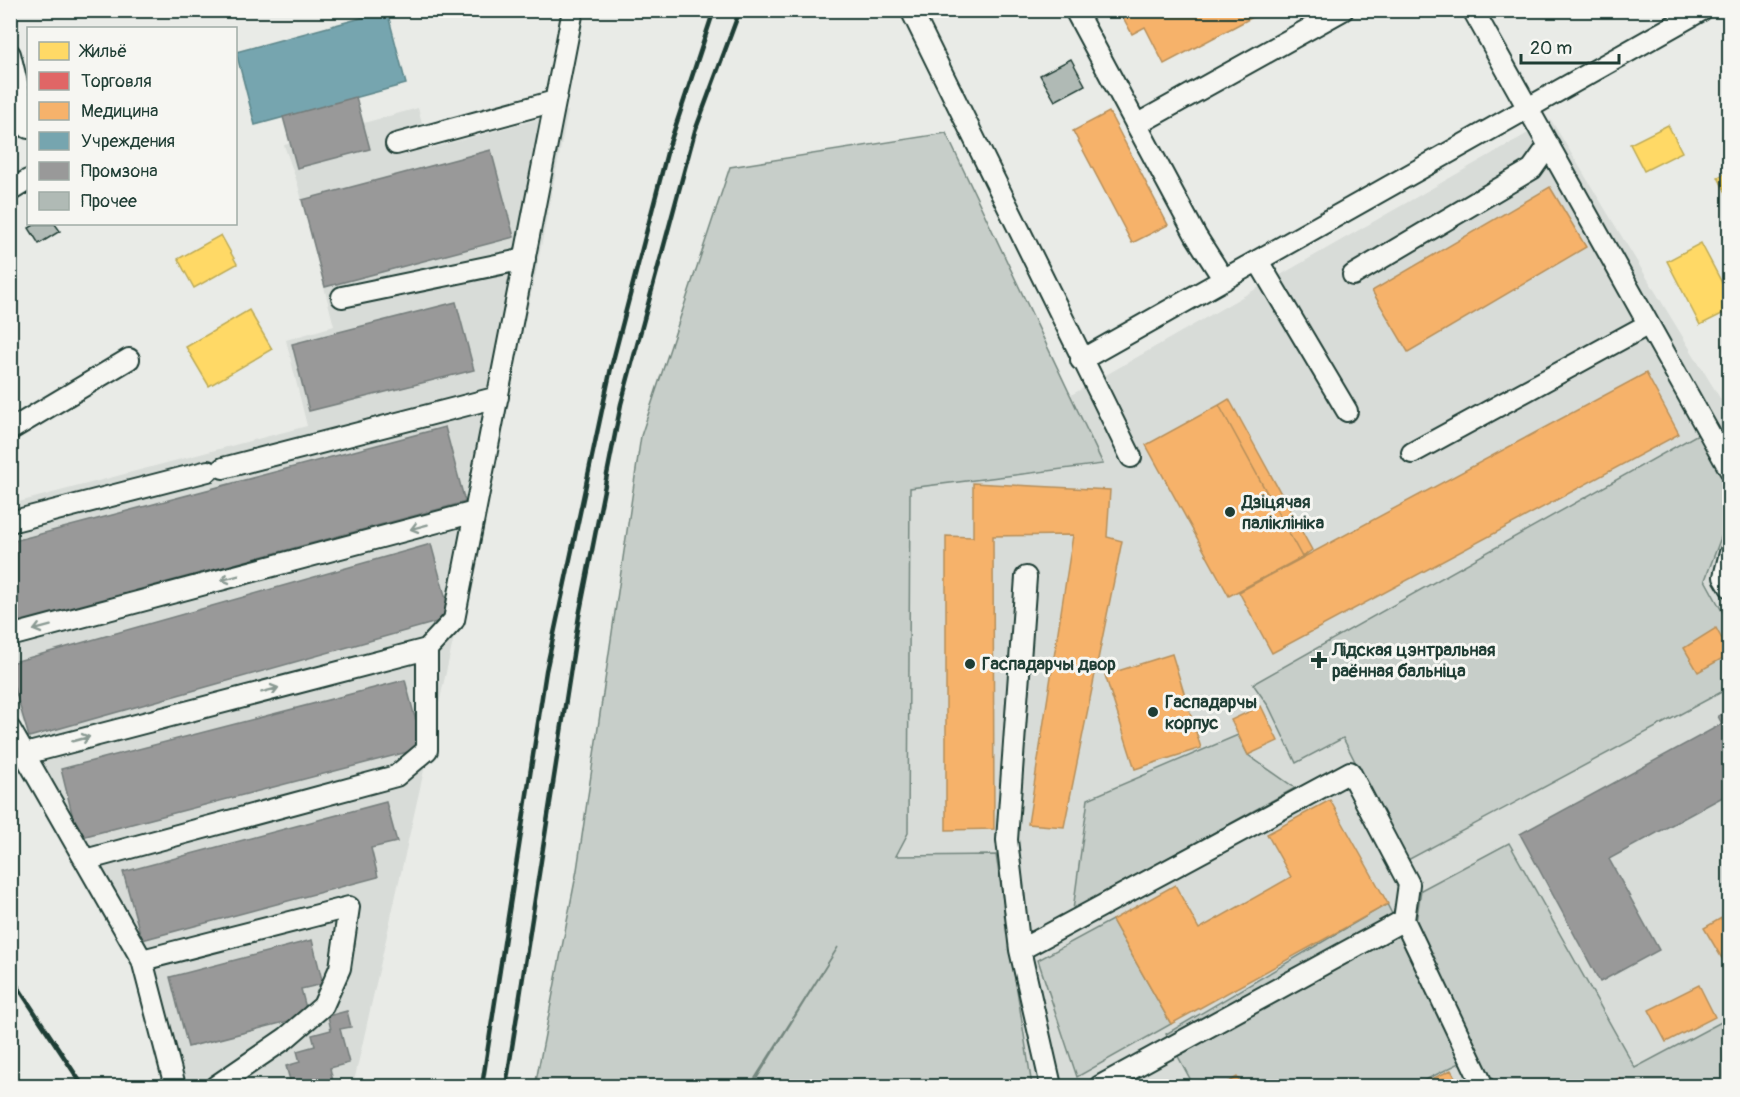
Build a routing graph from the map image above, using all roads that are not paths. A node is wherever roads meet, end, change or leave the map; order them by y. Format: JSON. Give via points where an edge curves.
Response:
{"nodes":[{"id":1,"x":573,"y":10,"type":"edge"},
{"id":2,"x":1075,"y":10,"type":"edge"},
{"id":3,"x":1343,"y":10,"type":"edge"},
{"id":4,"x":1473,"y":10,"type":"edge"},
{"id":5,"x":1701,"y":10,"type":"edge"},
{"id":6,"x":912,"y":12,"type":"dead end"},
{"id":7,"x":10,"y":54,"type":"edge"},
{"id":8,"x":555,"y":101,"type":"junction"},
{"id":9,"x":1528,"y":109,"type":"junction"},
{"id":10,"x":27,"y":124,"type":"edge"},
{"id":11,"x":1136,"y":125,"type":"junction"},
{"id":12,"x":396,"y":144,"type":"dead end"},
{"id":13,"x":1549,"y":145,"type":"junction"},
{"id":14,"x":27,"y":181,"type":"edge"},
{"id":15,"x":10,"y":191,"type":"edge"},
{"id":16,"x":525,"y":259,"type":"junction"},
{"id":17,"x":1258,"y":261,"type":"junction"},
{"id":18,"x":1353,"y":275,"type":"dead end"},
{"id":19,"x":1224,"y":280,"type":"junction"},
{"id":20,"x":342,"y":297,"type":"dead end"},
{"id":21,"x":1647,"y":325,"type":"junction"},
{"id":22,"x":129,"y":359,"type":"dead end"},
{"id":23,"x":1082,"y":360,"type":"junction"},
{"id":24,"x":498,"y":397,"type":"junction"},
{"id":25,"x":1347,"y":411,"type":"dead end"},
{"id":26,"x":10,"y":430,"type":"edge"},
{"id":27,"x":1412,"y":453,"type":"dead end"},
{"id":28,"x":1131,"y":457,"type":"dead end"},
{"id":29,"x":1730,"y":470,"type":"edge"},
{"id":30,"x":475,"y":512,"type":"junction"},
{"id":31,"x":10,"y":522,"type":"edge"},
{"id":32,"x":1730,"y":553,"type":"edge"},
{"id":33,"x":1026,"y":577,"type":"dead end"},
{"id":34,"x":1730,"y":587,"type":"edge"},
{"id":35,"x":10,"y":636,"type":"edge"},
{"id":36,"x":427,"y":649,"type":"junction"},
{"id":37,"x":10,"y":729,"type":"edge"},
{"id":38,"x":25,"y":754,"type":"junction"},
{"id":39,"x":85,"y":860,"type":"junction"},
{"id":40,"x":1404,"y":920,"type":"junction"},
{"id":41,"x":1020,"y":951,"type":"junction"},
{"id":42,"x":142,"y":960,"type":"junction"},
{"id":43,"x":175,"y":1086,"type":"edge"},
{"id":44,"x":216,"y":1086,"type":"edge"},
{"id":45,"x":1051,"y":1086,"type":"edge"},
{"id":46,"x":1100,"y":1086,"type":"edge"},
{"id":47,"x":1484,"y":1086,"type":"edge"}],
"edges":[{"from":1,"to":8,"type":"lane"},
{"from":2,"to":11,"type":"lane"},
{"from":3,"to":11,"type":"lane"},
{"from":4,"to":9,"type":"lane"},
{"from":5,"to":9,"type":"lane"},
{"from":6,"to":23,"type":"lane"},
{"from":7,"to":10,"type":"lane"},
{"from":8,"to":12,"type":"lane"},
{"from":8,"to":16,"type":"lane"},
{"from":9,"to":13,"type":"lane"},
{"from":9,"to":17,"type":"lane"},
{"from":11,"to":19,"type":"lane"},
{"from":13,"to":18,"type":"lane","via":[[1532,169]]},
{"from":13,"to":21,"type":"lane"},
{"from":14,"to":15,"type":"lane"},
{"from":16,"to":20,"type":"lane"},
{"from":16,"to":24,"type":"lane"},
{"from":17,"to":19,"type":"lane"},
{"from":17,"to":25,"type":"lane"},
{"from":19,"to":23,"type":"lane"},
{"from":21,"to":27,"type":"lane"},
{"from":21,"to":29,"type":"lane"},
{"from":22,"to":26,"type":"lane"},
{"from":23,"to":28,"type":"lane"},
{"from":24,"to":30,"type":"lane"},
{"from":24,"to":31,"type":"lane"},
{"from":30,"to":35,"type":"lane","one_way":true},
{"from":30,"to":36,"type":"lane","via":[[454,620]]},
{"from":32,"to":34,"type":"lane","via":[[1724,577]]},
{"from":33,"to":41,"type":"lane","via":[[1007,840]]},
{"from":38,"to":36,"type":"lane","one_way":true},
{"from":36,"to":39,"type":"lane","via":[[428,750],[396,776]]},
{"from":37,"to":38,"type":"lane"},
{"from":38,"to":39,"type":"lane"},
{"from":39,"to":42,"type":"lane"},
{"from":40,"to":41,"type":"lane","via":[[1409,884],[1350,772]]},
{"from":40,"to":46,"type":"lane"},
{"from":40,"to":47,"type":"lane"},
{"from":41,"to":45,"type":"lane"},
{"from":42,"to":43,"type":"lane"},
{"from":42,"to":44,"type":"lane","via":[[349,907],[340,968],[323,1006]]}]}
